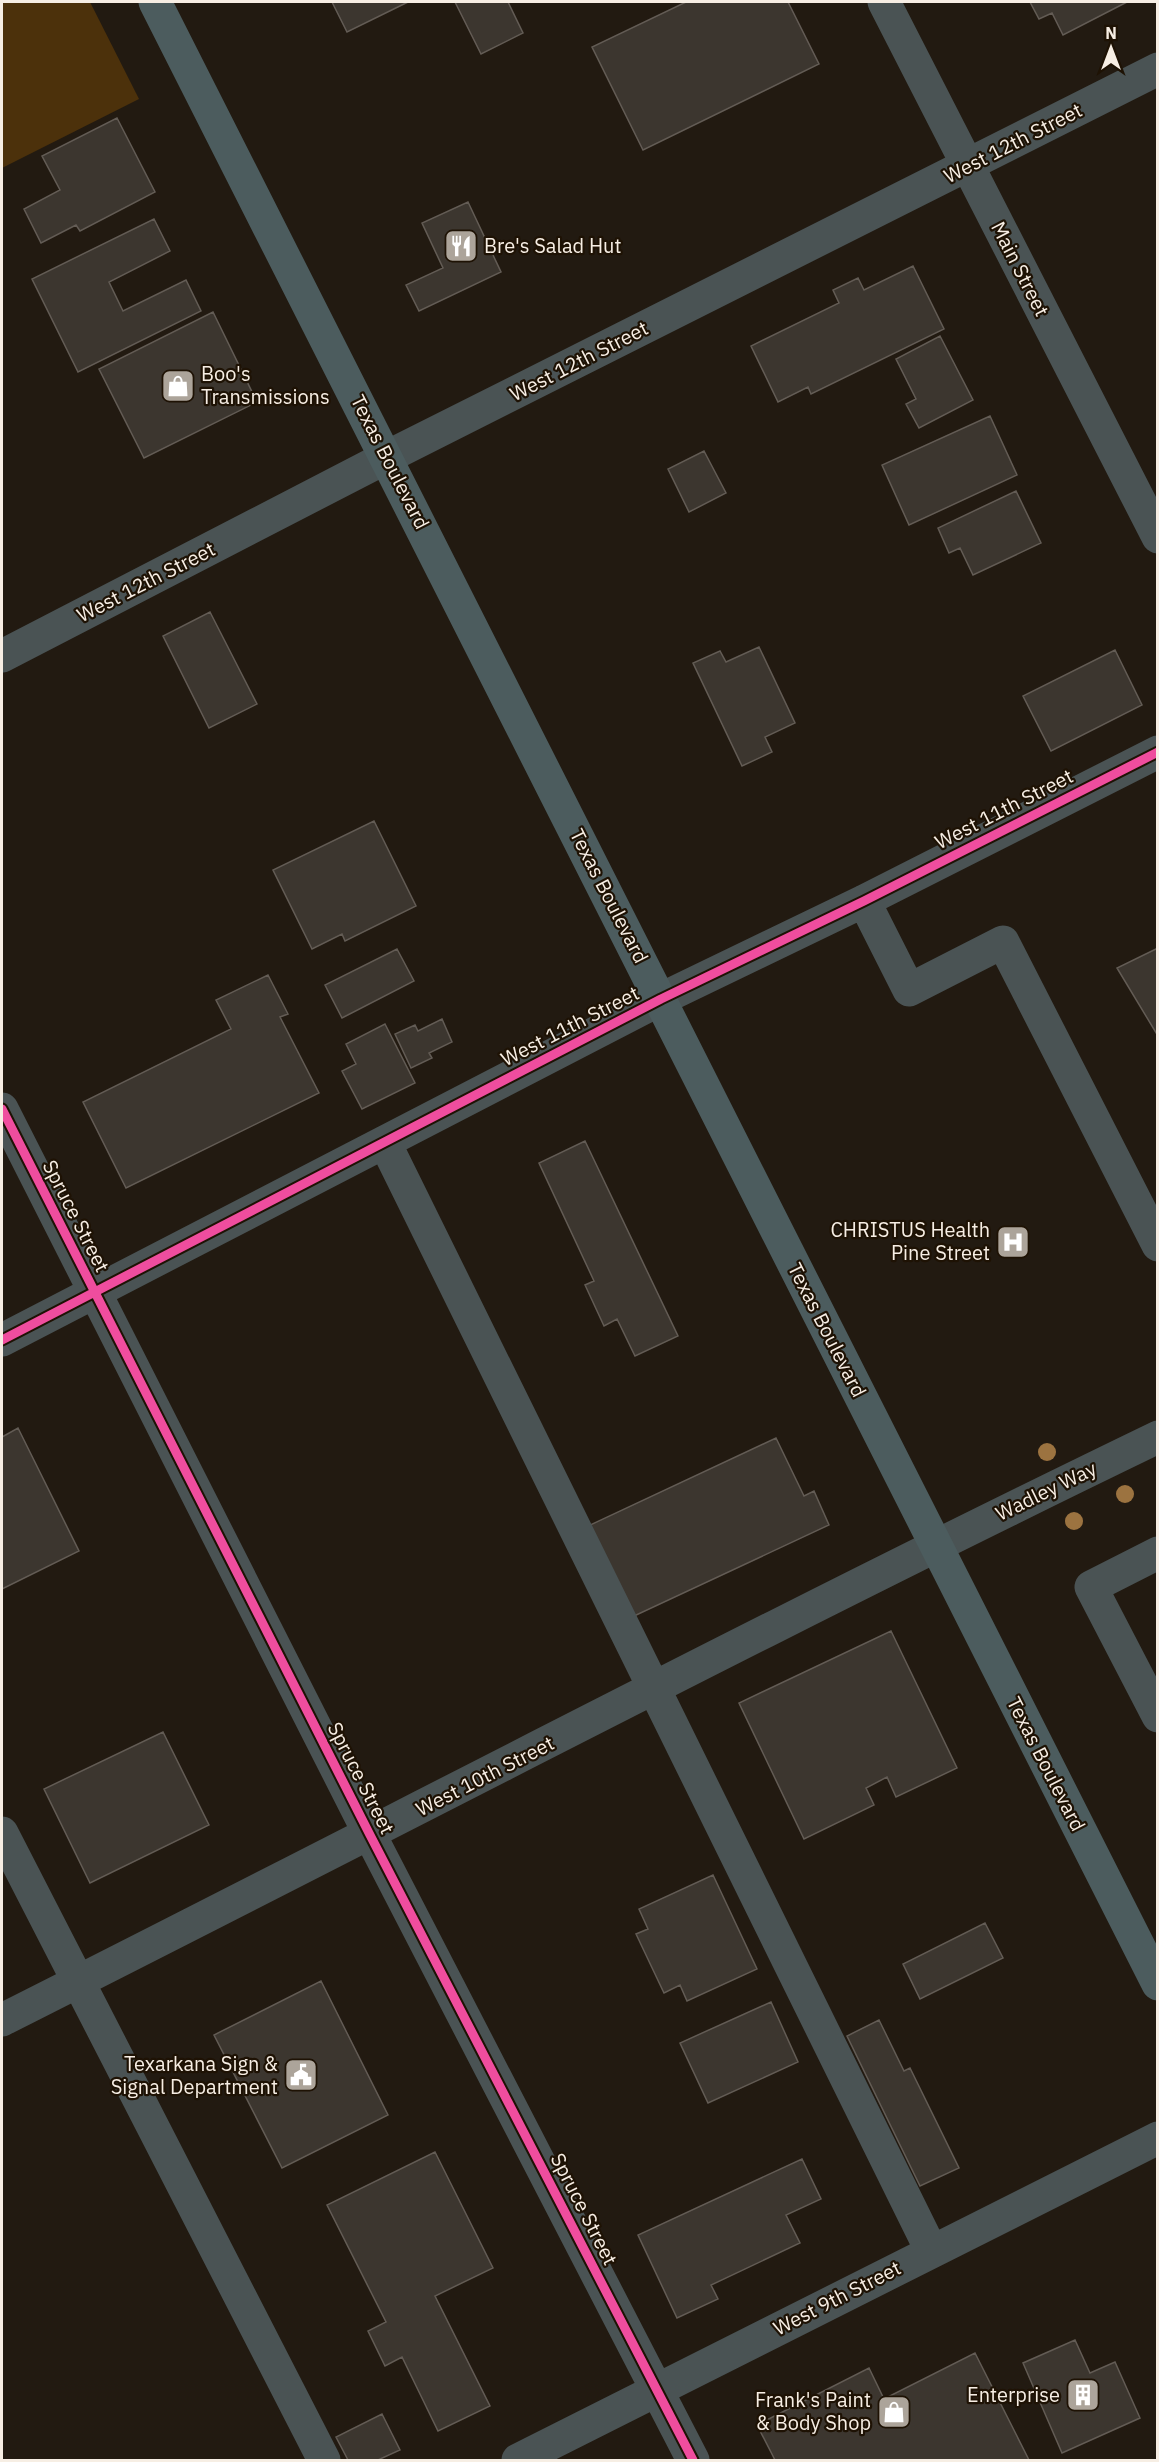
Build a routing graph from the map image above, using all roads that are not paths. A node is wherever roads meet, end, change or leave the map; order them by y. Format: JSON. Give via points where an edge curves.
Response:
{"nodes":[{"id":1,"x":155,"y":2,"type":"edge"},
{"id":2,"x":884,"y":2,"type":"edge"},
{"id":3,"x":1158,"y":69,"type":"edge"},
{"id":4,"x":967,"y":167,"type":"junction"},
{"id":5,"x":387,"y":456,"type":"junction"},
{"id":6,"x":1158,"y":537,"type":"edge"},
{"id":7,"x":2,"y":656,"type":"edge"},
{"id":8,"x":1158,"y":752,"type":"edge"},
{"id":9,"x":864,"y":901,"type":"junction"},
{"id":10,"x":661,"y":999,"type":"junction"},
{"id":11,"x":2,"y":1109,"type":"edge"},
{"id":12,"x":385,"y":1143,"type":"junction"},
{"id":13,"x":1158,"y":1245,"type":"edge"},
{"id":14,"x":96,"y":1293,"type":"junction"},
{"id":15,"x":2,"y":1340,"type":"edge"},
{"id":16,"x":1158,"y":1437,"type":"edge"},
{"id":17,"x":934,"y":1545,"type":"junction"},
{"id":18,"x":1158,"y":1553,"type":"edge"},
{"id":19,"x":654,"y":1688,"type":"junction"},
{"id":20,"x":1158,"y":1716,"type":"edge"},
{"id":21,"x":2,"y":1833,"type":"edge"},
{"id":22,"x":370,"y":1835,"type":"junction"},
{"id":23,"x":77,"y":1982,"type":"junction"},
{"id":24,"x":1158,"y":1984,"type":"edge"},
{"id":25,"x":2,"y":2020,"type":"edge"},
{"id":26,"x":1158,"y":2138,"type":"edge"},
{"id":27,"x":931,"y":2250,"type":"junction"},
{"id":28,"x":658,"y":2391,"type":"junction"},
{"id":29,"x":324,"y":2460,"type":"edge"},
{"id":30,"x":518,"y":2460,"type":"edge"},
{"id":31,"x":693,"y":2460,"type":"edge"}],
"edges":[{"from":1,"to":5,"type":"main road","name":"Texas Boulevard"},
{"from":2,"to":4,"type":"street","name":"Main Street"},
{"from":3,"to":4,"type":"street","name":"West 12th Street"},
{"from":4,"to":5,"type":"street","name":"West 12th Street"},
{"from":4,"to":6,"type":"street","name":"Main Street"},
{"from":5,"to":7,"type":"street","name":"West 12th Street"},
{"from":5,"to":10,"type":"main road","name":"Texas Boulevard"},
{"from":8,"to":9,"type":"street","name":"West 11th Street"},
{"from":9,"to":10,"type":"street","name":"West 11th Street"},
{"from":9,"to":13,"type":"street","via":[[909,990],[1003,942]]},
{"from":10,"to":12,"type":"street","name":"West 11th Street"},
{"from":10,"to":17,"type":"main road","name":"Texas Boulevard"},
{"from":11,"to":14,"type":"street","name":"Spruce Street"},
{"from":12,"to":14,"type":"street","name":"West 11th Street"},
{"from":12,"to":19,"type":"street"},
{"from":14,"to":15,"type":"street","name":"West 11th Street"},
{"from":14,"to":22,"type":"street","name":"Spruce Street"},
{"from":16,"to":17,"type":"street","name":"Wadley Way"},
{"from":17,"to":19,"type":"street","name":"West 10th Street"},
{"from":17,"to":24,"type":"main road","name":"Texas Boulevard"},
{"from":18,"to":20,"type":"street","via":[[1091,1587]]},
{"from":19,"to":22,"type":"street","name":"West 10th Street"},
{"from":19,"to":27,"type":"street"},
{"from":21,"to":23,"type":"street"},
{"from":22,"to":23,"type":"street","name":"West 10th Street"},
{"from":22,"to":28,"type":"street","name":"Spruce Street"},
{"from":23,"to":25,"type":"street","name":"West 10th Street"},
{"from":23,"to":29,"type":"street"},
{"from":26,"to":27,"type":"street","name":"West 9th Street"},
{"from":27,"to":28,"type":"street","name":"West 9th Street"},
{"from":28,"to":30,"type":"street","name":"West 9th Street"},
{"from":28,"to":31,"type":"street","name":"Spruce Street"}]}
